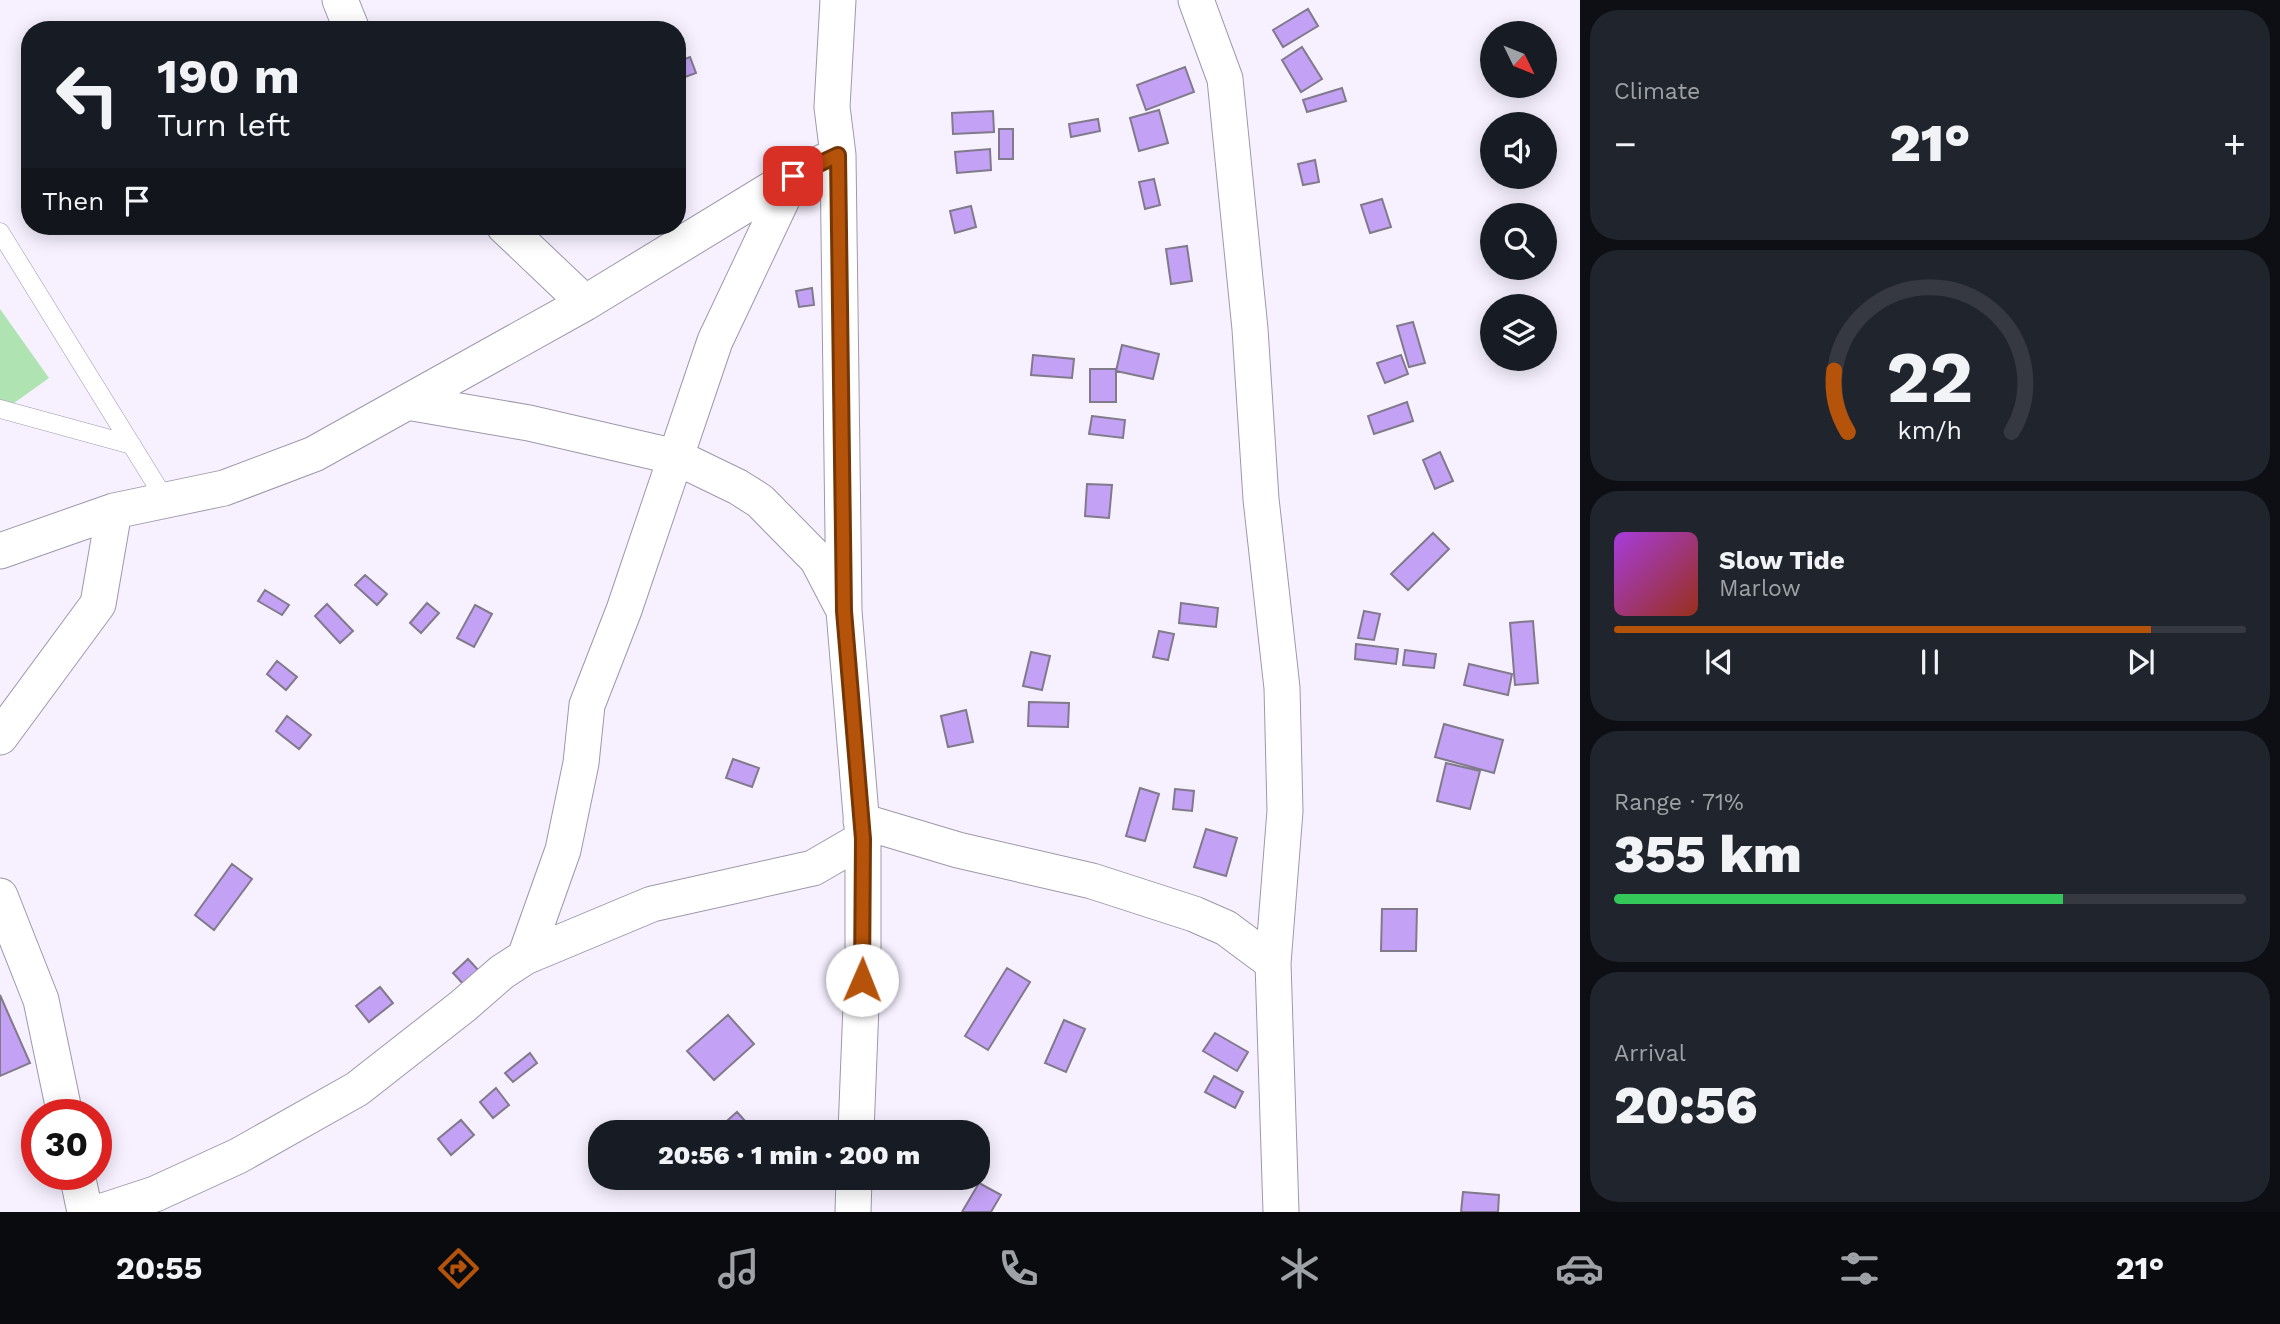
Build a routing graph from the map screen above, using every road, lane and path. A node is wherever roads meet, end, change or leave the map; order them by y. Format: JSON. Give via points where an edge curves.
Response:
{"nodes":[{"id":1,"x":340,"y":0,"type":"edge"},
{"id":2,"x":838,"y":0,"type":"edge"},
{"id":3,"x":1196,"y":0,"type":"edge"},
{"id":4,"x":348,"y":21,"type":"edge"},
{"id":5,"x":838,"y":155,"type":"junction"},
{"id":6,"x":793,"y":176,"type":"junction"},
{"id":7,"x":0,"y":232,"type":"edge"},
{"id":8,"x":513,"y":235,"type":"edge"},
{"id":9,"x":585,"y":303,"type":"junction"},
{"id":10,"x":407,"y":402,"type":"junction"},
{"id":11,"x":0,"y":409,"type":"edge"},
{"id":12,"x":132,"y":445,"type":"junction"},
{"id":13,"x":676,"y":457,"type":"junction"},
{"id":14,"x":165,"y":499,"type":"junction"},
{"id":15,"x":114,"y":511,"type":"junction"},
{"id":16,"x":0,"y":551,"type":"edge"},
{"id":17,"x":844,"y":611,"type":"junction"},
{"id":18,"x":0,"y":737,"type":"edge"},
{"id":19,"x":862,"y":830,"type":"junction"},
{"id":20,"x":0,"y":895,"type":"edge"},
{"id":21,"x":525,"y":957,"type":"junction"},
{"id":22,"x":1273,"y":962,"type":"junction"},
{"id":23,"x":62,"y":1099,"type":"edge"},
{"id":24,"x":856,"y":1120,"type":"edge"},
{"id":25,"x":80,"y":1190,"type":"edge"},
{"id":26,"x":854,"y":1190,"type":"edge"},
{"id":27,"x":85,"y":1212,"type":"edge"},
{"id":28,"x":100,"y":1212,"type":"edge"},
{"id":29,"x":853,"y":1212,"type":"edge"},
{"id":30,"x":1281,"y":1212,"type":"edge"}],
"edges":[{"from":1,"to":4,"type":"street"},
{"from":2,"to":5,"type":"street","via":[[832,107]]},
{"from":3,"to":22,"type":"street","via":[[1225,79],[1282,688],[1285,811]]},
{"from":5,"to":6,"type":"street"},
{"from":5,"to":17,"type":"street"},
{"from":6,"to":9,"type":"street"},
{"from":6,"to":13,"type":"street","via":[[715,341]]},
{"from":7,"to":12,"type":"lane"},
{"from":8,"to":9,"type":"street"},
{"from":9,"to":10,"type":"street"},
{"from":10,"to":13,"type":"street","via":[[529,423]]},
{"from":10,"to":14,"type":"street","via":[[313,454],[224,488]]},
{"from":11,"to":12,"type":"lane"},
{"from":12,"to":14,"type":"lane"},
{"from":13,"to":17,"type":"street","via":[[760,501],[817,559]]},
{"from":13,"to":21,"type":"street","via":[[587,705],[563,850]]},
{"from":14,"to":15,"type":"street"},
{"from":15,"to":16,"type":"street"},
{"from":15,"to":18,"type":"street","via":[[98,604]]},
{"from":17,"to":19,"type":"street"},
{"from":19,"to":21,"type":"street","via":[[813,869],[652,904]]},
{"from":19,"to":22,"type":"street","via":[[1092,881],[1226,928]]},
{"from":19,"to":24,"type":"street"},
{"from":20,"to":23,"type":"street","via":[[41,1000]]},
{"from":21,"to":28,"type":"street","via":[[357,1089],[237,1156],[155,1194]]},
{"from":22,"to":30,"type":"street"},
{"from":25,"to":27,"type":"street"},
{"from":26,"to":29,"type":"street"}]}
